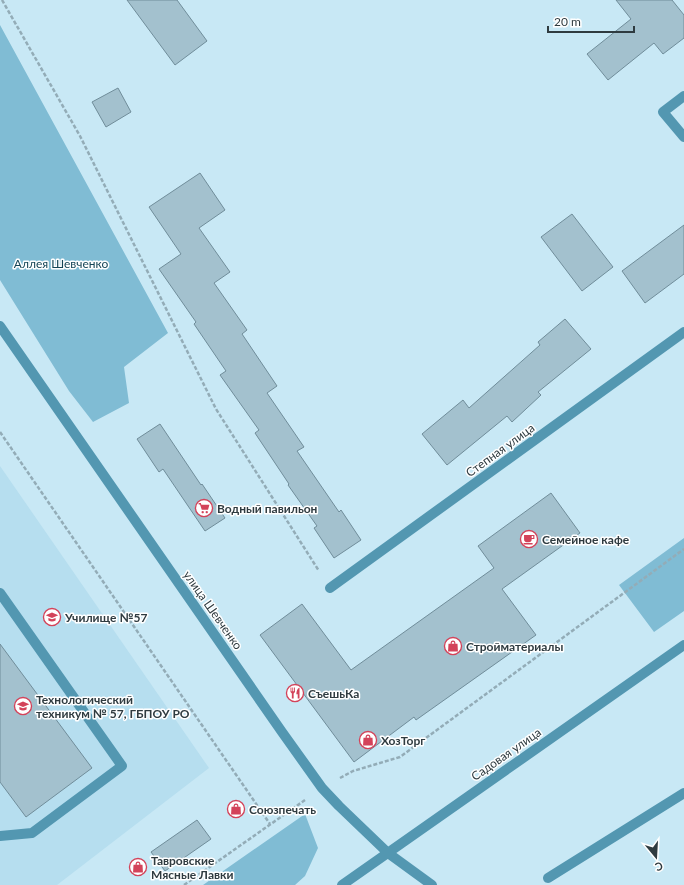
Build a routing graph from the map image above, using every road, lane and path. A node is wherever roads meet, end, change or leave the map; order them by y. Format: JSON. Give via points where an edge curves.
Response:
{"nodes":[{"id":1,"x":2,"y":0,"type":"edge"},
{"id":2,"x":684,"y":96,"type":"edge"},
{"id":3,"x":684,"y":137,"type":"edge"},
{"id":4,"x":0,"y":326,"type":"edge"},
{"id":5,"x":684,"y":332,"type":"edge"},
{"id":6,"x":0,"y":432,"type":"edge"},
{"id":7,"x":684,"y":549,"type":"edge"},
{"id":8,"x":330,"y":588,"type":"joint"},
{"id":9,"x":0,"y":593,"type":"edge"},
{"id":10,"x":684,"y":645,"type":"edge"},
{"id":11,"x":322,"y":788,"type":"junction"},
{"id":12,"x":684,"y":793,"type":"edge"},
{"id":13,"x":270,"y":824,"type":"junction"},
{"id":14,"x":0,"y":836,"type":"edge"},
{"id":15,"x":388,"y":853,"type":"junction"},
{"id":16,"x":548,"y":878,"type":"dead end"},
{"id":17,"x":184,"y":885,"type":"edge"},
{"id":18,"x":342,"y":885,"type":"edge"},
{"id":19,"x":432,"y":885,"type":"edge"}],
"edges":[{"from":1,"to":8,"type":"path","via":[[80,136],[216,409]]},
{"from":2,"to":3,"type":"street","via":[[663,112]]},
{"from":4,"to":11,"type":"street","name":"улица Шевченко"},
{"from":5,"to":8,"type":"street","name":"Степная улица"},
{"from":6,"to":13,"type":"path"},
{"from":7,"to":11,"type":"path","via":[[400,757],[353,771]]},
{"from":9,"to":14,"type":"street","via":[[122,766],[32,833]]},
{"from":10,"to":15,"type":"street","name":"Садовая улица"},
{"from":11,"to":13,"type":"path"},
{"from":11,"to":15,"type":"street","name":"улица Шевченко"},
{"from":12,"to":16,"type":"street"},
{"from":13,"to":17,"type":"path"},
{"from":15,"to":18,"type":"street","name":"Садовая улица"},
{"from":15,"to":19,"type":"street","name":"улица Шевченко"}]}
